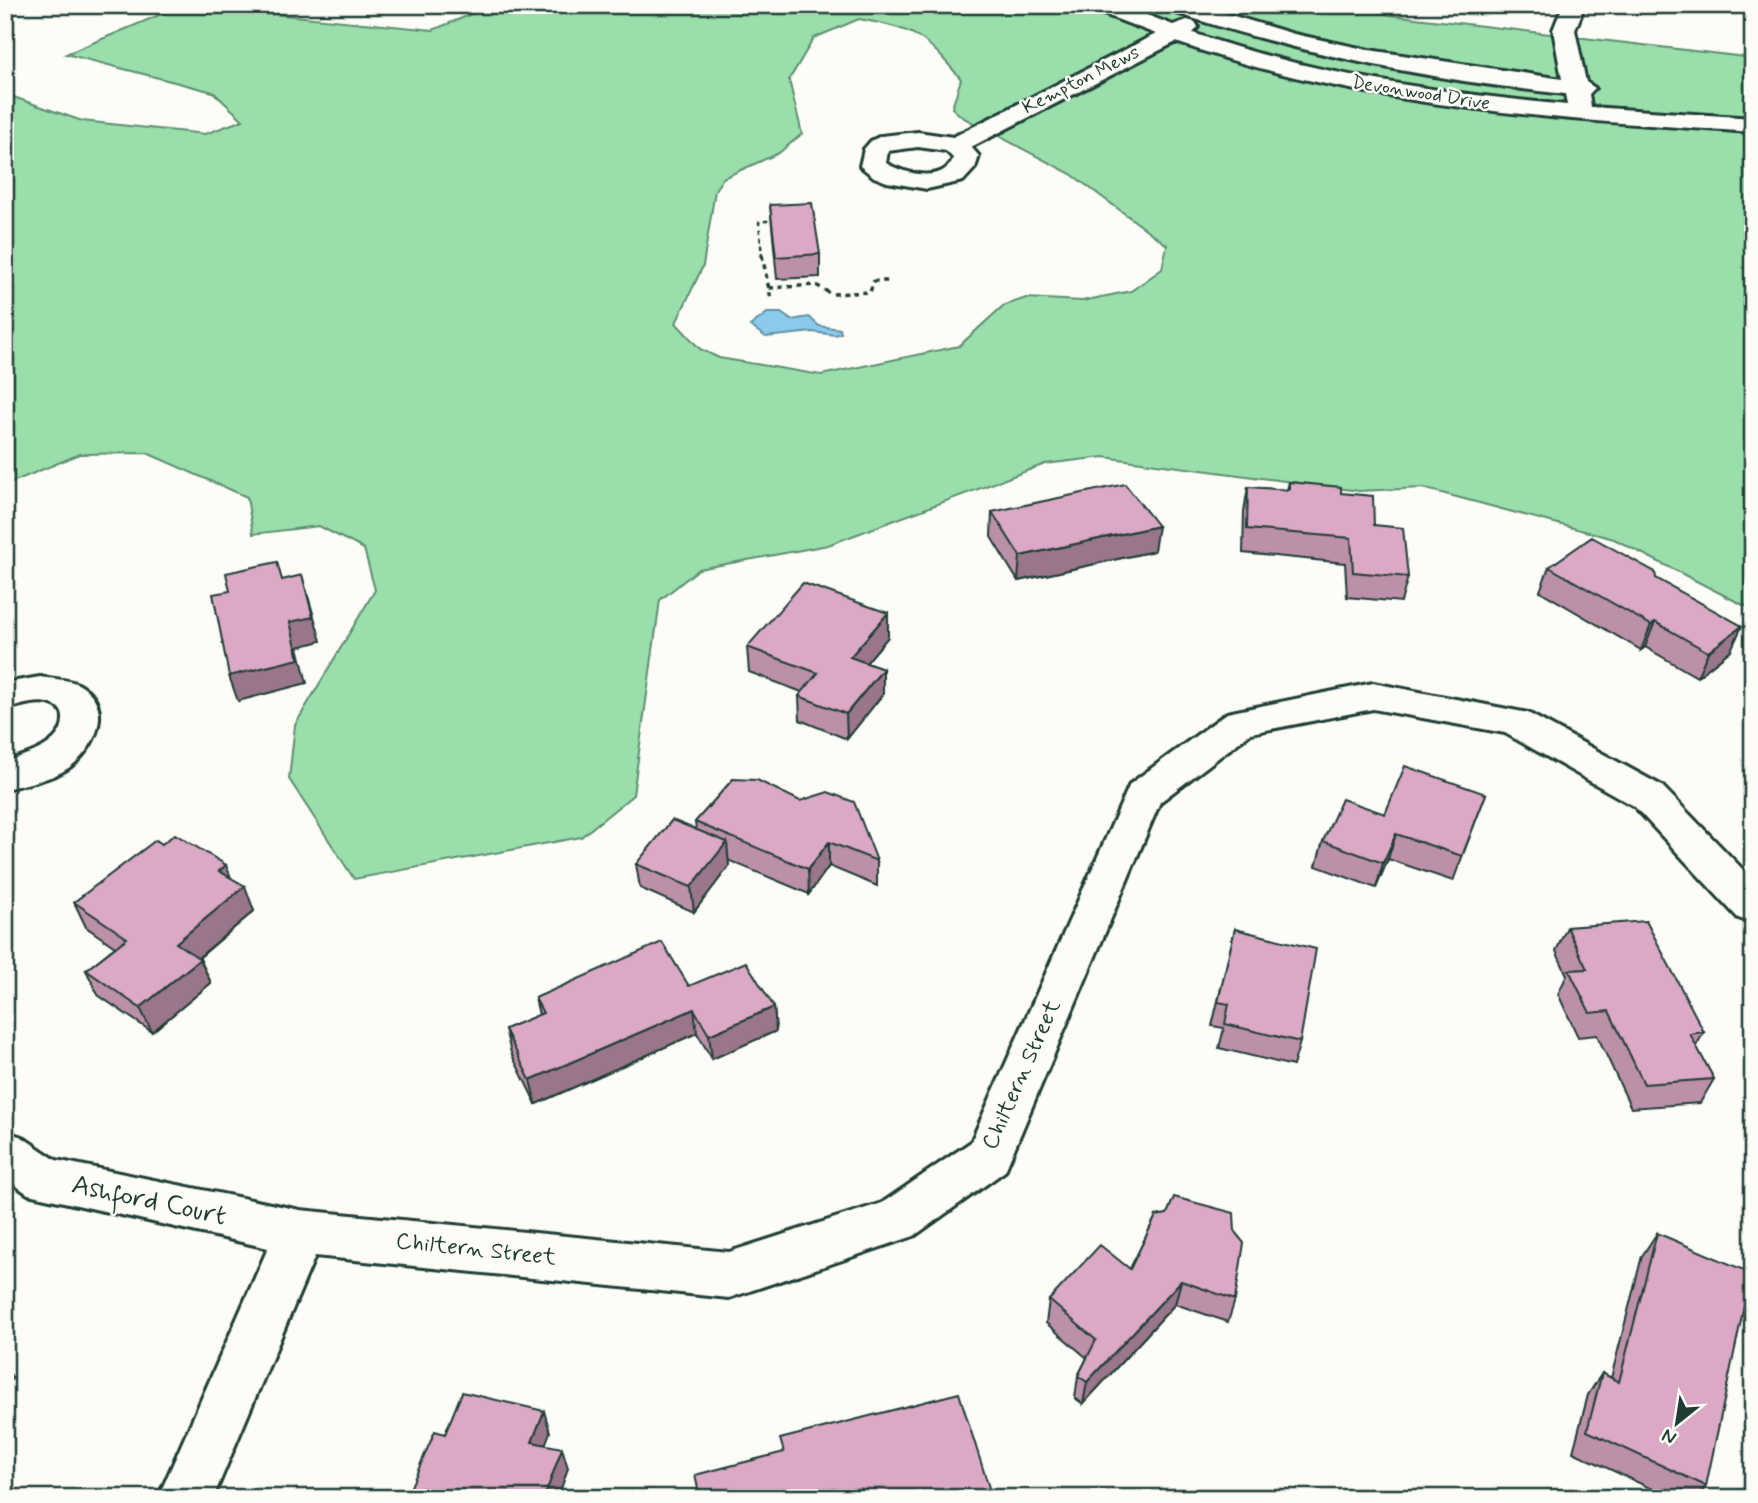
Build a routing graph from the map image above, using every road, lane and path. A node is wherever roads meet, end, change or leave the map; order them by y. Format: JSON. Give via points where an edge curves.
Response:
{"nodes":[{"id":1,"x":1101,"y":5,"type":"edge"},
{"id":2,"x":1175,"y":5,"type":"edge"},
{"id":3,"x":1574,"y":5,"type":"edge"},
{"id":4,"x":1208,"y":17,"type":"junction"},
{"id":5,"x":1173,"y":34,"type":"junction"},
{"id":6,"x":1575,"y":88,"type":"junction"},
{"id":7,"x":1603,"y":89,"type":"dead end"},
{"id":8,"x":1580,"y":113,"type":"junction"},
{"id":9,"x":1753,"y":125,"type":"edge"},
{"id":10,"x":955,"y":146,"type":"dead end"},
{"id":11,"x":777,"y":220,"type":"edge"},
{"id":12,"x":890,"y":281,"type":"dead end"},
{"id":13,"x":769,"y":288,"type":"junction"},
{"id":14,"x":771,"y":299,"type":"dead end"},
{"id":15,"x":5,"y":696,"type":"edge"},
{"id":16,"x":5,"y":775,"type":"edge"},
{"id":17,"x":1753,"y":908,"type":"edge"},
{"id":18,"x":5,"y":1152,"type":"edge"},
{"id":19,"x":300,"y":1232,"type":"junction"},
{"id":20,"x":184,"y":1498,"type":"edge"}],
"edges":[{"from":1,"to":5,"type":"street","name":"Devonwood Drive"},
{"from":2,"to":4,"type":"street","name":"Devonwood Drive"},
{"from":3,"to":6,"type":"street","via":[[1564,30]]},
{"from":4,"to":5,"type":"street","name":"Kempton Mews"},
{"from":4,"to":6,"type":"street","name":"Devonwood Drive","via":[[1369,56]]},
{"from":5,"to":8,"type":"street","name":"Devonwood Drive","via":[[1268,64],[1377,88]]},
{"from":5,"to":10,"type":"street","name":"Kempton Mews"},
{"from":6,"to":7,"type":"street","name":"Devonwood Drive"},
{"from":6,"to":8,"type":"street"},
{"from":8,"to":9,"type":"street","name":"Devonwood Drive"},
{"from":11,"to":13,"type":"path","via":[[760,222],[758,238]]},
{"from":12,"to":13,"type":"path","via":[[874,281],[870,292],[862,294],[831,294],[816,285]]},
{"from":13,"to":14,"type":"path"},
{"from":15,"to":16,"type":"street","via":[[60,692],[75,699],[83,710],[84,724],[64,753],[44,765]]},
{"from":17,"to":19,"type":"street","name":"Chiltern Street","via":[[1648,796],[1515,722],[1374,696],[1240,722],[1144,794],[988,1156],[897,1220],[729,1275]]},
{"from":18,"to":19,"type":"street","name":"Ashford Court","via":[[45,1179]]},
{"from":19,"to":20,"type":"street"}]}
